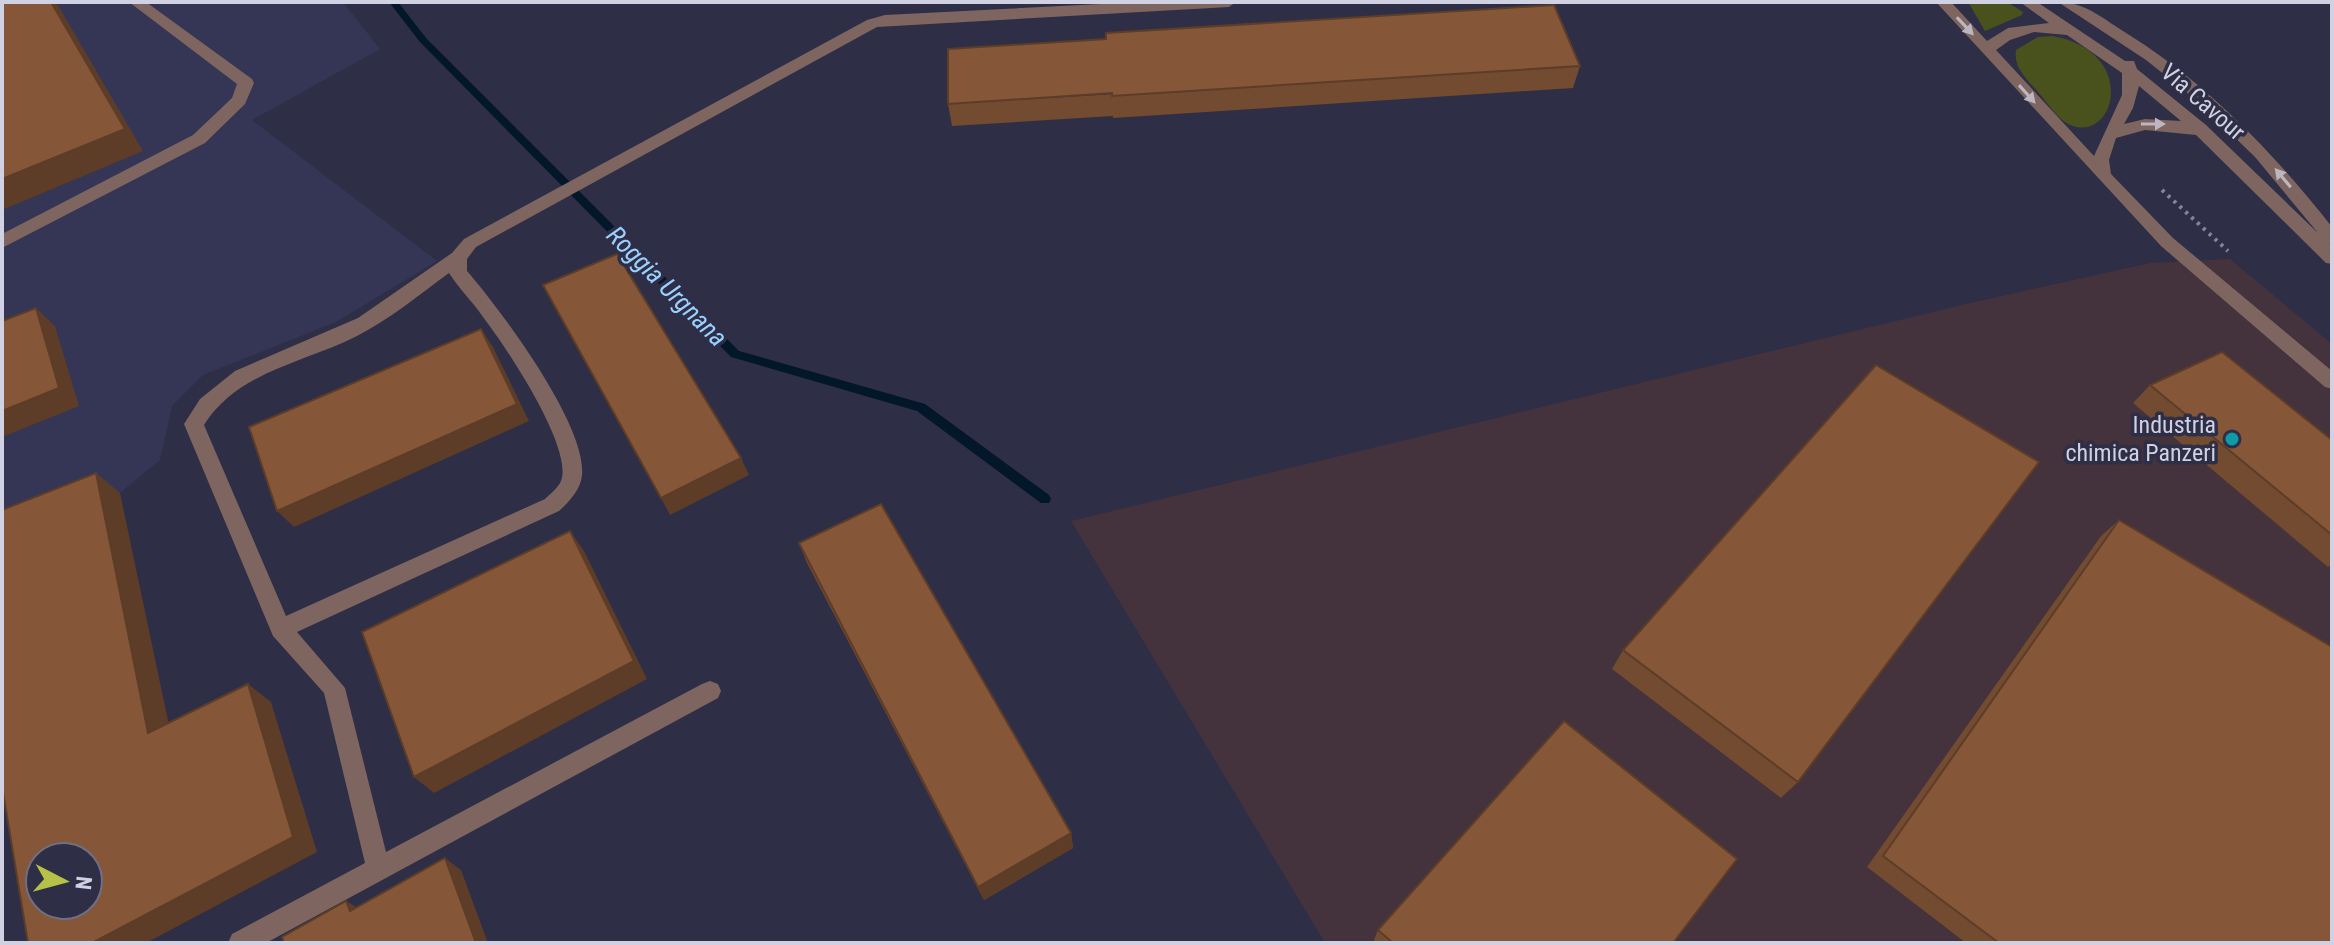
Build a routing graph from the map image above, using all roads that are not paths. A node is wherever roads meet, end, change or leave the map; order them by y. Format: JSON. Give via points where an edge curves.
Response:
{"nodes":[{"id":1,"x":136,"y":2,"type":"edge"},
{"id":2,"x":1229,"y":2,"type":"edge"},
{"id":3,"x":1943,"y":2,"type":"edge"},
{"id":4,"x":2027,"y":2,"type":"edge"},
{"id":5,"x":2064,"y":2,"type":"edge"},
{"id":6,"x":2075,"y":31,"type":"junction"},
{"id":7,"x":1987,"y":50,"type":"junction"},
{"id":8,"x":2119,"y":51,"type":"junction"},
{"id":9,"x":2131,"y":73,"type":"junction"},
{"id":10,"x":2201,"y":130,"type":"junction"},
{"id":11,"x":2107,"y":136,"type":"junction"},
{"id":12,"x":2067,"y":138,"type":"junction"},
{"id":13,"x":2265,"y":156,"type":"junction"},
{"id":14,"x":2103,"y":175,"type":"junction"},
{"id":15,"x":2332,"y":239,"type":"edge"},
{"id":16,"x":2,"y":242,"type":"edge"},
{"id":17,"x":458,"y":258,"type":"junction"},
{"id":18,"x":2332,"y":258,"type":"edge"},
{"id":19,"x":2332,"y":382,"type":"edge"},
{"id":20,"x":281,"y":629,"type":"junction"},
{"id":21,"x":710,"y":691,"type":"dead end"},
{"id":22,"x":378,"y":868,"type":"junction"},
{"id":23,"x":241,"y":943,"type":"edge"}],
"edges":[{"from":1,"to":16,"type":"street","via":[[246,83],[239,100],[199,139]]},
{"from":2,"to":17,"type":"street","via":[[872,23],[562,190],[470,243]]},
{"from":3,"to":7,"type":"street","one_way":true},
{"from":4,"to":6,"type":"street","name":"Via Cavour"},
{"from":5,"to":8,"type":"street"},
{"from":5,"to":13,"type":"street","name":"Via Cavour","via":[[2178,76]]},
{"from":6,"to":7,"type":"street","via":[[2019,29]]},
{"from":6,"to":8,"type":"street"},
{"from":6,"to":9,"type":"street","name":"Via Cavour"},
{"from":7,"to":12,"type":"street","one_way":true},
{"from":8,"to":9,"type":"street"},
{"from":8,"to":13,"type":"street"},
{"from":9,"to":10,"type":"street","name":"Via Cavour"},
{"from":9,"to":11,"type":"street","via":[[2131,99]]},
{"from":11,"to":10,"type":"street","one_way":true,"via":[[2152,122]]},
{"from":10,"to":18,"type":"street","name":"Via Cavour"},
{"from":11,"to":12,"type":"street","via":[[2087,144]]},
{"from":11,"to":14,"type":"street","via":[[2099,162]]},
{"from":12,"to":14,"type":"street"},
{"from":15,"to":13,"type":"street","name":"Via Cavour","one_way":true},
{"from":14,"to":19,"type":"street","via":[[2188,261]]},
{"from":17,"to":20,"type":"street","via":[[351,331],[241,376],[203,404],[194,424]]},
{"from":17,"to":20,"type":"street","via":[[458,273],[519,352],[558,426],[572,469],[565,493],[552,505]]},
{"from":20,"to":22,"type":"street","via":[[334,688]]},
{"from":21,"to":22,"type":"street"},
{"from":22,"to":23,"type":"street"}]}
